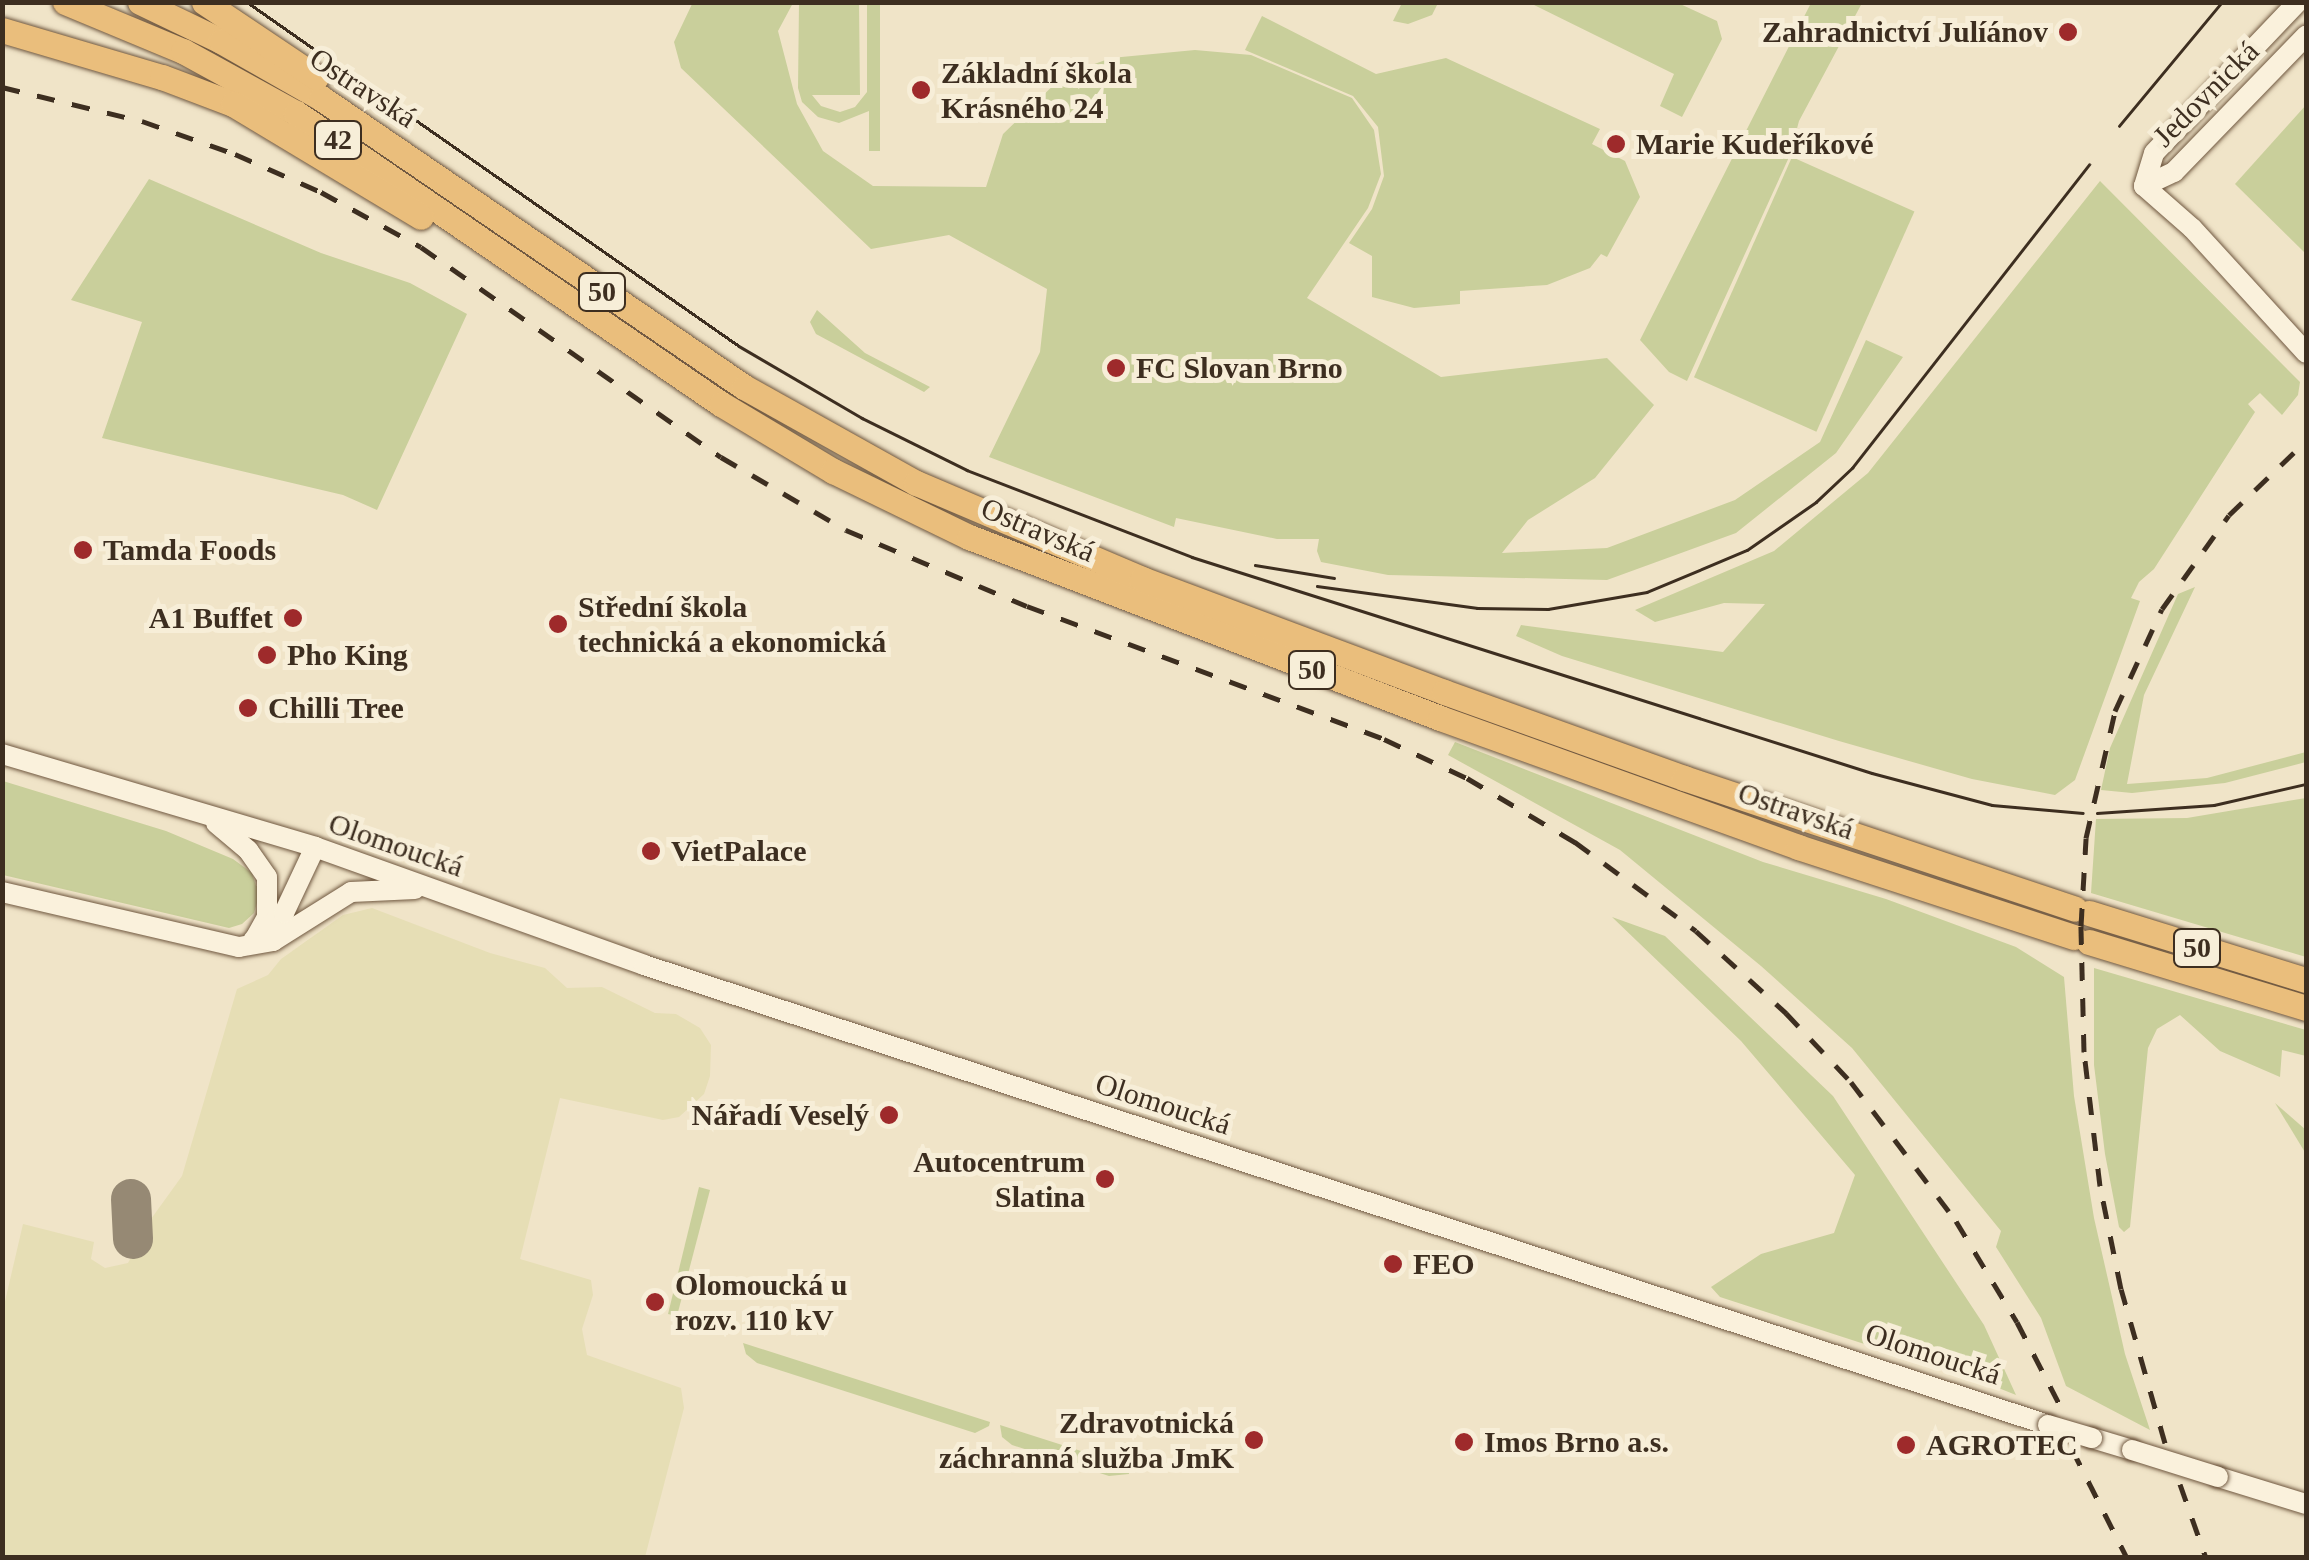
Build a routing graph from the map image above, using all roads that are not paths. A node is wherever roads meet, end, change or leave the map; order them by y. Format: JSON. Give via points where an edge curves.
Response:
{"nodes":[{"id":1,"x":65,"y":2,"type":"edge"},
{"id":2,"x":140,"y":2,"type":"edge"},
{"id":3,"x":204,"y":2,"type":"edge"},
{"id":4,"x":2298,"y":2,"type":"edge"},
{"id":5,"x":2,"y":30,"type":"edge"},
{"id":6,"x":2306,"y":36,"type":"edge"},
{"id":7,"x":2144,"y":186,"type":"junction"},
{"id":8,"x":526,"y":239,"type":"junction"},
{"id":9,"x":589,"y":316,"type":"junction"},
{"id":10,"x":2306,"y":353,"type":"edge"},
{"id":11,"x":2,"y":754,"type":"edge"},
{"id":12,"x":207,"y":815,"type":"junction"},
{"id":13,"x":315,"y":848,"type":"junction"},
{"id":14,"x":437,"y":890,"type":"junction"},
{"id":15,"x":2,"y":892,"type":"edge"},
{"id":16,"x":255,"y":938,"type":"junction"},
{"id":17,"x":213,"y":944,"type":"junction"},
{"id":18,"x":2306,"y":980,"type":"edge"},
{"id":19,"x":2306,"y":1008,"type":"edge"},
{"id":20,"x":2306,"y":1504,"type":"edge"}],
"edges":[{"from":1,"to":9,"type":"highway","name":"Ostravská","number":"42","via":[[183,51],[296,114]]},
{"from":2,"to":8,"type":"highway","name":"Ostravská","number":"42","via":[[321,98]]},
{"from":3,"to":8,"type":"highway","number":"42","via":[[385,124]]},
{"from":4,"to":7,"type":"main road","name":"Jedovnická","via":[[2154,153]]},
{"from":5,"to":9,"type":"highway","number":"42","via":[[233,104]]},
{"from":6,"to":7,"type":"main road","name":"Jedovnická","via":[[2174,172]]},
{"from":7,"to":10,"type":"main road","via":[[2192,228]]},
{"from":8,"to":18,"type":"highway","name":"Ostravská","number":"50","via":[[790,416],[977,511],[1444,692],[1786,813]]},
{"from":9,"to":19,"type":"highway","name":"Ostravská","number":"50","via":[[833,471],[1037,566],[1780,841]]},
{"from":11,"to":12,"type":"main road","name":"Olomoucká"},
{"from":12,"to":13,"type":"main road","name":"Olomoucká"},
{"from":12,"to":16,"type":"main road","via":[[248,850],[267,877],[267,917]]},
{"from":13,"to":14,"type":"main road","name":"Olomoucká"},
{"from":13,"to":16,"type":"main road","via":[[284,913]]},
{"from":14,"to":17,"type":"main road","via":[[351,892],[273,941]]},
{"from":14,"to":20,"type":"main road","name":"Olomoucká","bridge":true,"via":[[644,966]]},
{"from":15,"to":17,"type":"main road"},
{"from":16,"to":17,"type":"main road"}]}
